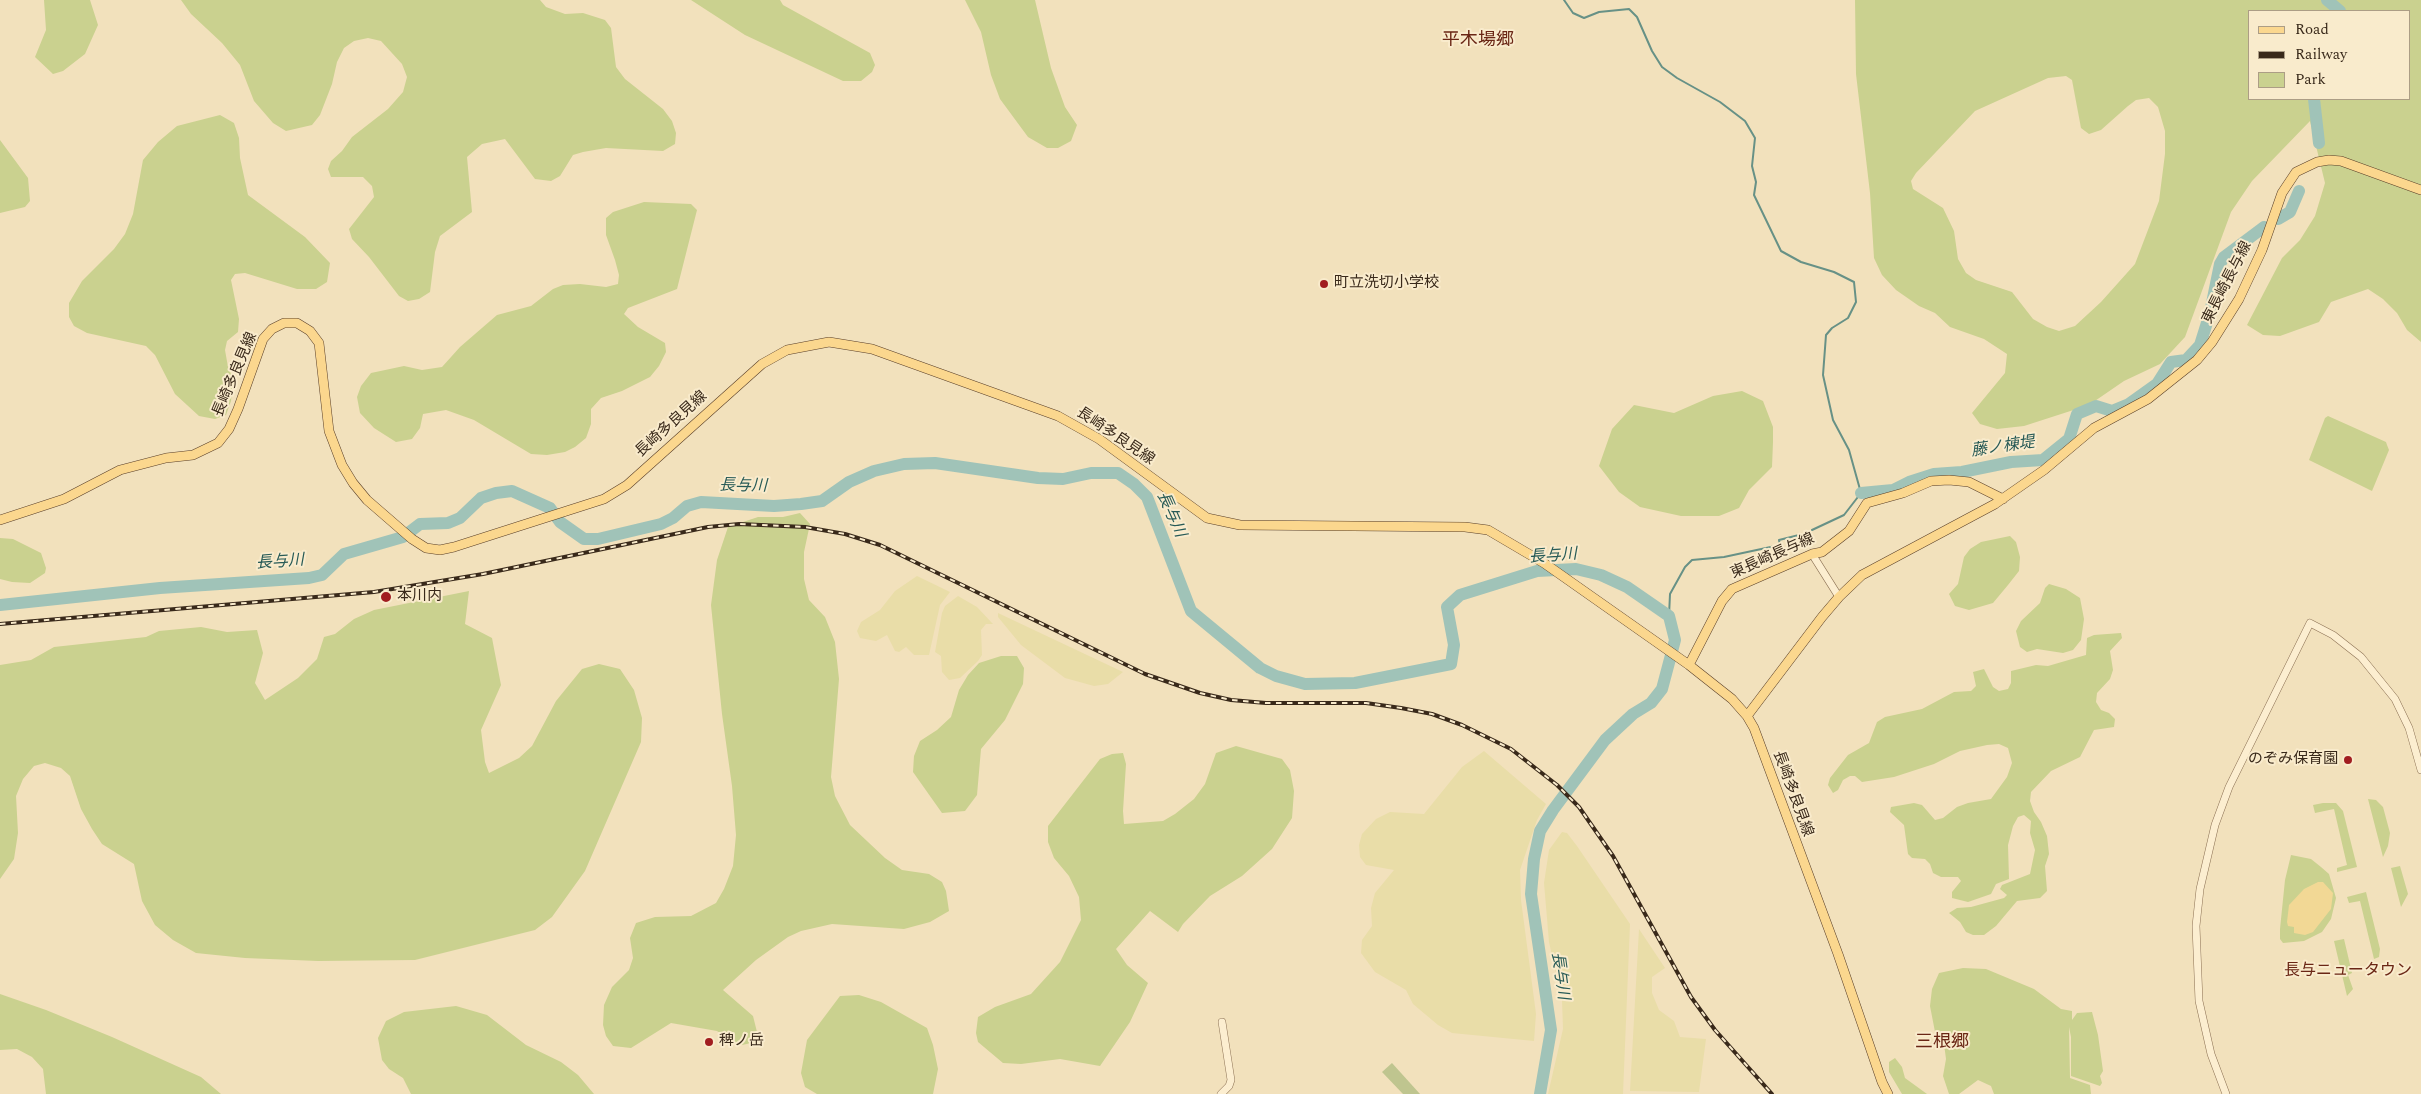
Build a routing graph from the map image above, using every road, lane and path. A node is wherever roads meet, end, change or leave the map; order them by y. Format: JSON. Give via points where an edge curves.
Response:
{"nodes":[{"id":1,"x":2421,"y":190,"type":"edge"},
{"id":2,"x":2003,"y":499,"type":"junction"},
{"id":3,"x":0,"y":520,"type":"edge"},
{"id":4,"x":1812,"y":554,"type":"junction"},
{"id":5,"x":1839,"y":597,"type":"junction"},
{"id":6,"x":1686,"y":663,"type":"junction"},
{"id":7,"x":1747,"y":716,"type":"junction"},
{"id":8,"x":2421,"y":770,"type":"edge"},
{"id":9,"x":1222,"y":1022,"type":"dead end"},
{"id":10,"x":1221,"y":1094,"type":"edge"},
{"id":11,"x":1888,"y":1094,"type":"edge"},
{"id":12,"x":2226,"y":1094,"type":"edge"}],
"edges":[{"from":1,"to":2,"type":"main road","name":"東長崎長与線","via":[[2341,161],[2329,160],[2305,166],[2296,172],[2282,193],[2262,250],[2239,299],[2197,360],[2148,398],[2094,428]]},
{"from":2,"to":4,"type":"main road","name":"東長崎長与線","via":[[1969,482],[1931,480],[1903,493],[1867,503],[1849,531],[1822,552]]},
{"from":2,"to":5,"type":"main road","name":"東長崎長与線","via":[[1862,575]]},
{"from":3,"to":6,"type":"main road","name":"長崎多良見線","via":[[64,499],[120,470],[193,454],[218,443],[238,410],[263,339],[284,323],[297,322],[319,342],[329,431],[353,483],[367,500],[412,539],[426,548],[440,550],[599,501],[627,485],[762,364],[787,350],[814,343],[836,342],[872,349],[1058,416],[1099,439],[1206,518],[1240,525],[1488,530],[1544,563]]},
{"from":4,"to":5,"type":"street"},
{"from":4,"to":6,"type":"main road","name":"東長崎長与線","via":[[1732,589]]},
{"from":5,"to":7,"type":"main road","name":"東長崎長与線"},
{"from":6,"to":7,"type":"main road","name":"長崎多良見線","via":[[1732,699]]},
{"from":7,"to":11,"type":"main road","name":"長崎多良見線"},
{"from":8,"to":12,"type":"street","via":[[2411,733],[2395,699],[2361,657],[2333,635],[2310,623],[2229,787],[2215,825],[2200,889],[2196,926],[2199,1001],[2211,1054]]},
{"from":9,"to":10,"type":"street","via":[[1231,1080]]}]}
